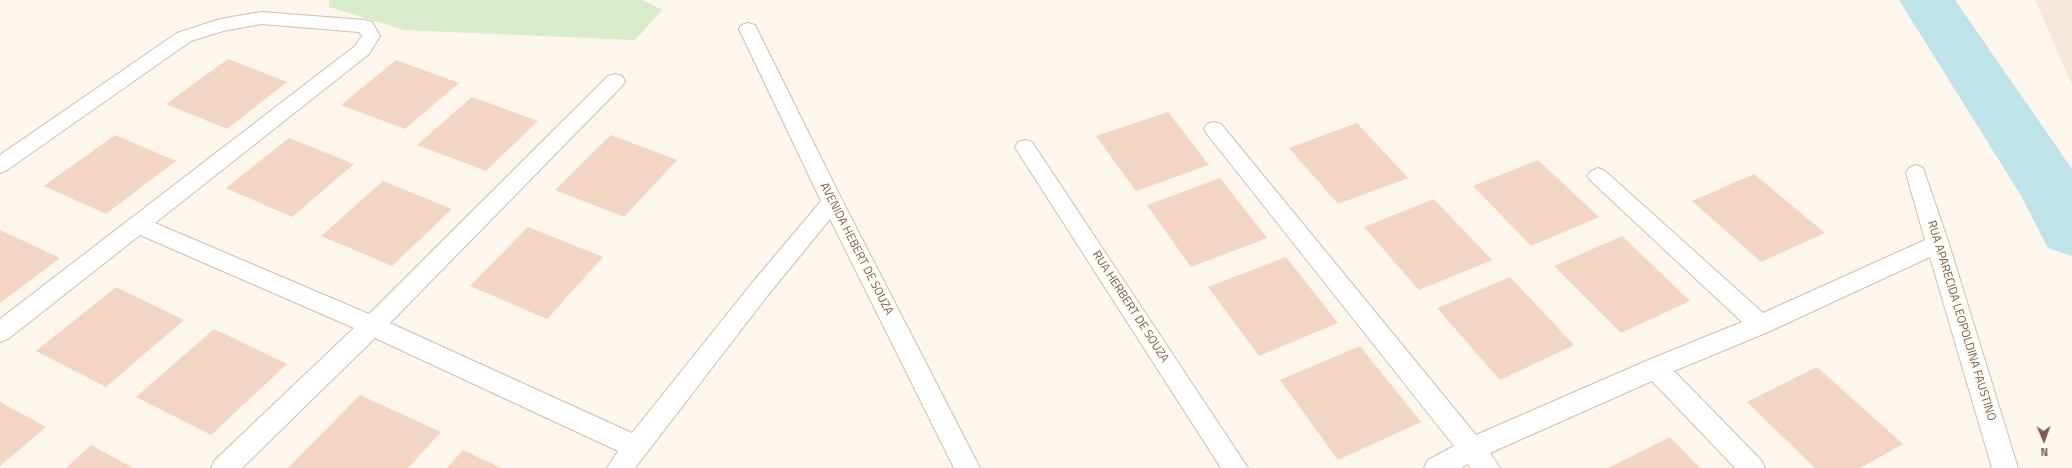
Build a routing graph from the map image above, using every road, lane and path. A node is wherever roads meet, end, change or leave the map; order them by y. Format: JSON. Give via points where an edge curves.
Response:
{"nodes":[{"id":1,"x":748,"y":29,"type":"dead end"},
{"id":2,"x":614,"y":81,"type":"dead end"},
{"id":3,"x":1214,"y":129,"type":"dead end"},
{"id":4,"x":1025,"y":146,"type":"dead end"},
{"id":5,"x":0,"y":165,"type":"edge"},
{"id":6,"x":1916,"y":173,"type":"dead end"},
{"id":7,"x":1598,"y":176,"type":"dead end"},
{"id":8,"x":832,"y":202,"type":"junction"},
{"id":9,"x":138,"y":225,"type":"junction"},
{"id":10,"x":1938,"y":244,"type":"junction"},
{"id":11,"x":1760,"y":325,"type":"junction"},
{"id":12,"x":372,"y":326,"type":"junction"},
{"id":13,"x":0,"y":332,"type":"edge"},
{"id":14,"x":1655,"y":368,"type":"junction"},
{"id":15,"x":636,"y":447,"type":"junction"},
{"id":16,"x":1471,"y":449,"type":"junction"},
{"id":17,"x":224,"y":468,"type":"edge"},
{"id":18,"x":620,"y":468,"type":"edge"},
{"id":19,"x":967,"y":468,"type":"edge"},
{"id":20,"x":1235,"y":468,"type":"edge"},
{"id":21,"x":1437,"y":468,"type":"edge"},
{"id":22,"x":1487,"y":468,"type":"edge"},
{"id":23,"x":1752,"y":468,"type":"edge"},
{"id":24,"x":2006,"y":468,"type":"edge"}],
"edges":[{"from":1,"to":8,"type":"street","name":"AVENIDA HEBERT DE SOUZA"},
{"from":2,"to":12,"type":"street"},
{"from":3,"to":16,"type":"street"},
{"from":4,"to":20,"type":"street","name":"RUA HERBERT DE SOUZA"},
{"from":5,"to":9,"type":"street","via":[[184,37],[220,25],[261,18],[366,26],[371,36],[362,50]]},
{"from":6,"to":10,"type":"street","name":"RUA APARECIDA LEOPOLDINA FAUSTINO"},
{"from":7,"to":11,"type":"street"},
{"from":8,"to":15,"type":"street"},
{"from":8,"to":19,"type":"street","name":"AVENIDA HEBERT DE SOUZA"},
{"from":9,"to":12,"type":"street"},
{"from":9,"to":13,"type":"street"},
{"from":10,"to":11,"type":"street"},
{"from":10,"to":24,"type":"street","name":"RUA APARECIDA LEOPOLDINA FAUSTINO"},
{"from":11,"to":14,"type":"street"},
{"from":12,"to":15,"type":"street"},
{"from":12,"to":17,"type":"street"},
{"from":14,"to":16,"type":"street"},
{"from":14,"to":23,"type":"street"},
{"from":15,"to":18,"type":"street"},
{"from":16,"to":21,"type":"street"},
{"from":16,"to":22,"type":"street"}]}
